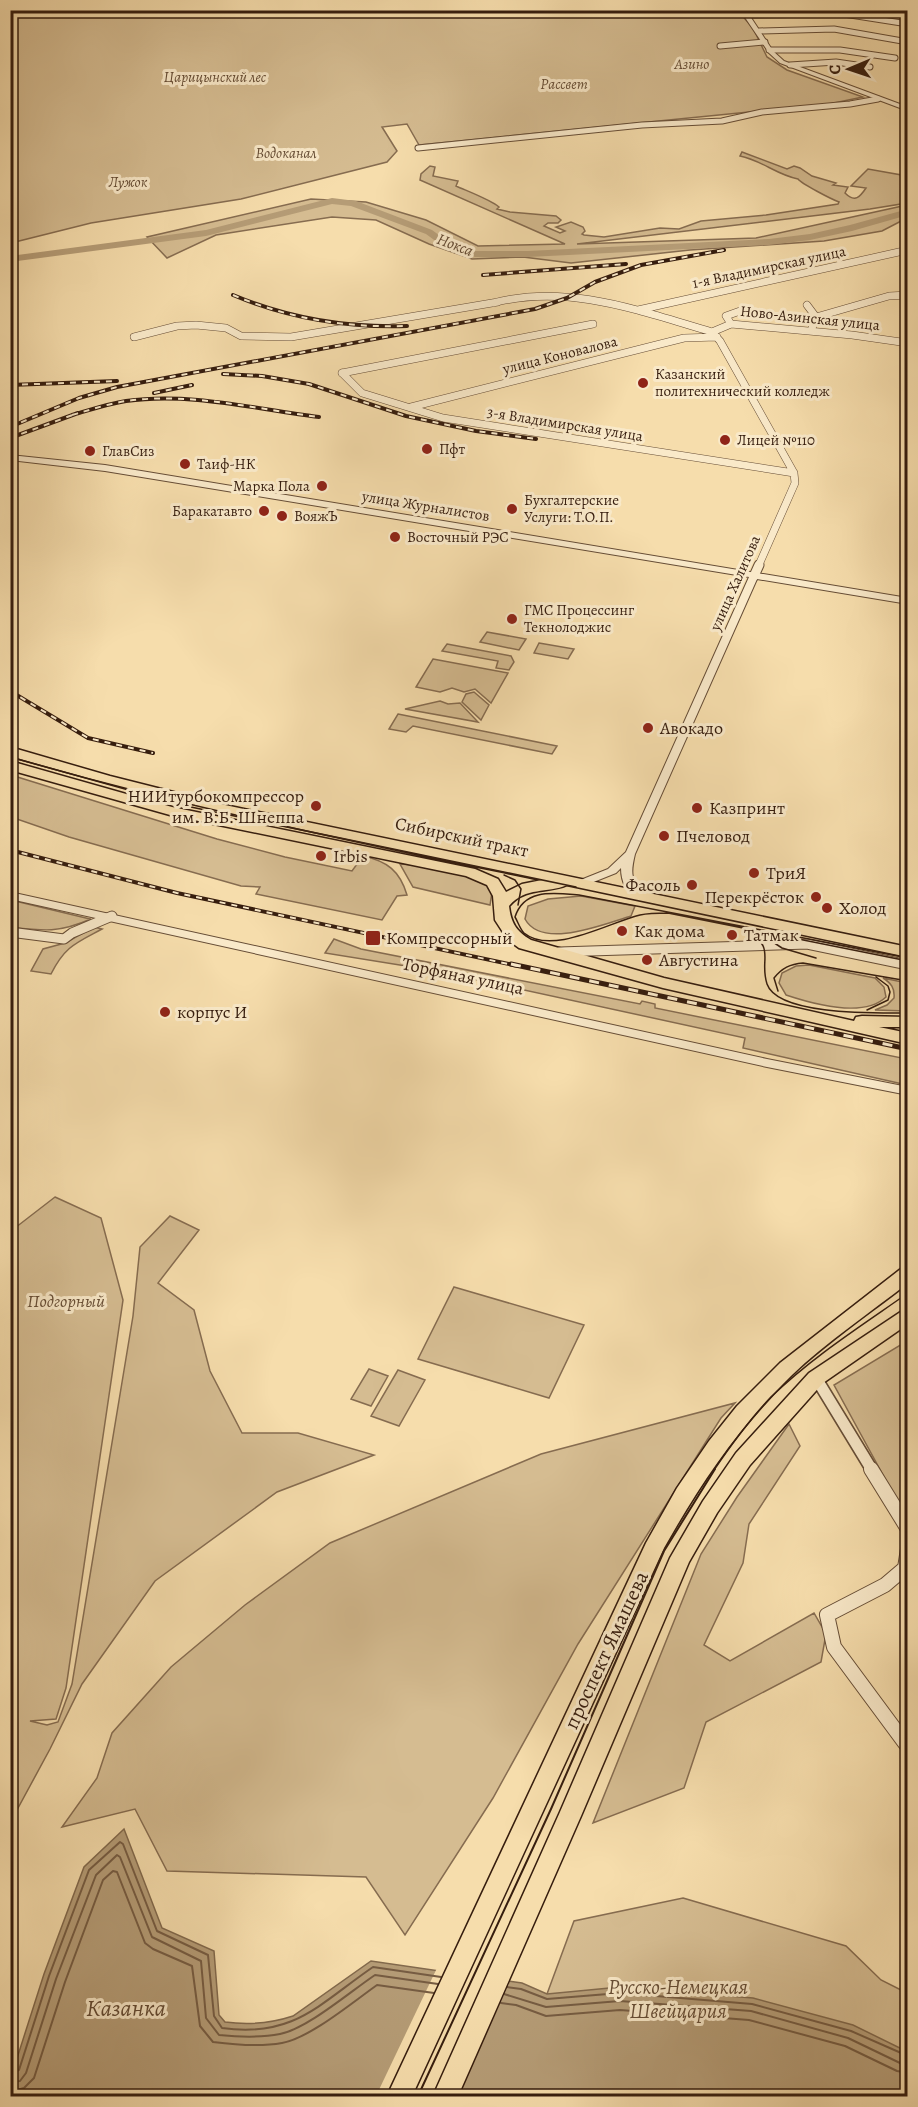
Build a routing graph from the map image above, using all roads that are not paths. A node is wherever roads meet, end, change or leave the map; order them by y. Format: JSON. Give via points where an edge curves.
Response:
{"nodes":[{"id":1,"x":745,"y":13,"type":"edge"},
{"id":2,"x":908,"y":24,"type":"edge"},
{"id":3,"x":759,"y":31,"type":"junction"},
{"id":4,"x":765,"y":42,"type":"junction"},
{"id":5,"x":908,"y":42,"type":"edge"},
{"id":6,"x":720,"y":46,"type":"dead end"},
{"id":7,"x":769,"y":50,"type":"junction"},
{"id":8,"x":895,"y":58,"type":"dead end"},
{"id":9,"x":790,"y":65,"type":"junction"},
{"id":10,"x":870,"y":68,"type":"dead end"},
{"id":11,"x":878,"y":99,"type":"junction"},
{"id":12,"x":908,"y":109,"type":"edge"},
{"id":13,"x":418,"y":148,"type":"dead end"},
{"id":14,"x":908,"y":250,"type":"edge"},
{"id":15,"x":908,"y":295,"type":"edge"},
{"id":16,"x":807,"y":305,"type":"dead end"},
{"id":17,"x":637,"y":310,"type":"junction"},
{"id":18,"x":740,"y":311,"type":"dead end"},
{"id":19,"x":816,"y":317,"type":"junction"},
{"id":20,"x":593,"y":324,"type":"dead end"},
{"id":21,"x":731,"y":324,"type":"junction"},
{"id":22,"x":811,"y":331,"type":"junction"},
{"id":23,"x":714,"y":335,"type":"junction"},
{"id":24,"x":134,"y":337,"type":"dead end"},
{"id":25,"x":908,"y":343,"type":"edge"},
{"id":26,"x":411,"y":407,"type":"junction"},
{"id":27,"x":10,"y":457,"type":"edge"},
{"id":28,"x":794,"y":472,"type":"junction"},
{"id":29,"x":754,"y":576,"type":"junction"},
{"id":30,"x":908,"y":601,"type":"edge"},
{"id":31,"x":10,"y":751,"type":"edge"},
{"id":32,"x":10,"y":765,"type":"edge"},
{"id":33,"x":630,"y":854,"type":"junction"},
{"id":34,"x":581,"y":882,"type":"junction"},
{"id":35,"x":10,"y":895,"type":"edge"},
{"id":36,"x":639,"y":895,"type":"junction"},
{"id":37,"x":501,"y":907,"type":"junction"},
{"id":38,"x":112,"y":916,"type":"junction"},
{"id":39,"x":10,"y":932,"type":"edge"},
{"id":40,"x":908,"y":952,"type":"edge"},
{"id":41,"x":555,"y":953,"type":"junction"},
{"id":42,"x":908,"y":965,"type":"edge"},
{"id":43,"x":810,"y":1017,"type":"junction"},
{"id":44,"x":908,"y":1022,"type":"edge"},
{"id":45,"x":908,"y":1039,"type":"edge"},
{"id":46,"x":908,"y":1091,"type":"edge"},
{"id":47,"x":908,"y":1273,"type":"edge"},
{"id":48,"x":908,"y":1314,"type":"edge"},
{"id":49,"x":816,"y":1378,"type":"junction"},
{"id":50,"x":908,"y":1529,"type":"edge"},
{"id":51,"x":908,"y":1549,"type":"edge"},
{"id":52,"x":908,"y":1742,"type":"edge"},
{"id":53,"x":399,"y":2097,"type":"edge"},
{"id":54,"x":445,"y":2097,"type":"edge"}],
"edges":[{"from":1,"to":2,"type":"street","via":[[844,14]]},
{"from":1,"to":3,"type":"street"},
{"from":3,"to":4,"type":"street"},
{"from":3,"to":5,"type":"street","via":[[834,29]]},
{"from":4,"to":6,"type":"street"},
{"from":4,"to":7,"type":"street"},
{"from":7,"to":8,"type":"street","via":[[840,51]]},
{"from":7,"to":9,"type":"street","via":[[773,57]]},
{"from":9,"to":10,"type":"street","via":[[836,62]]},
{"from":9,"to":11,"type":"street"},
{"from":11,"to":12,"type":"street"},
{"from":11,"to":13,"type":"street","via":[[762,112],[722,121]]},
{"from":14,"to":17,"type":"street","name":"1-я Владимирская улица"},
{"from":15,"to":19,"type":"street","via":[[889,296]]},
{"from":16,"to":19,"type":"street"},
{"from":17,"to":23,"type":"street"},
{"from":17,"to":24,"type":"street","via":[[593,298],[567,297],[493,303],[291,337],[241,336],[226,328],[196,325]]},
{"from":18,"to":21,"type":"street","via":[[726,316]]},
{"from":19,"to":22,"type":"street"},
{"from":20,"to":26,"type":"street","name":"3-я Владимирская улица","via":[[342,373],[362,393]]},
{"from":21,"to":22,"type":"street","name":"Ново-Азинская улица"},
{"from":21,"to":23,"type":"street","name":"Ново-Азинская улица"},
{"from":22,"to":25,"type":"street","name":"Ново-Азинская улица"},
{"from":23,"to":26,"type":"street","name":"улица Коновалова","via":[[684,338]]},
{"from":23,"to":28,"type":"street","via":[[723,344]]},
{"from":26,"to":28,"type":"street","name":"3-я Владимирская улица","via":[[443,418]]},
{"from":27,"to":29,"type":"street","name":"улица Журналистов","via":[[105,468]]},
{"from":28,"to":29,"type":"street","name":"улица Халитова","via":[[795,483]]},
{"from":29,"to":30,"type":"street","name":"улица Журналистов"},
{"from":29,"to":33,"type":"street","name":"улица Халитова"},
{"from":31,"to":34,"type":"main road","name":"Сибирский тракт","via":[[225,809]]},
{"from":32,"to":37,"type":"main road","name":"Сибирский тракт","via":[[170,811],[470,872],[493,882],[499,889]]},
{"from":33,"to":34,"type":"street","via":[[612,871]]},
{"from":33,"to":36,"type":"street","via":[[627,882]]},
{"from":34,"to":36,"type":"main road","name":"Сибирский тракт"},
{"from":34,"to":37,"type":"main road","via":[[521,889]]},
{"from":35,"to":38,"type":"street","name":"Торфяная улица"},
{"from":36,"to":40,"type":"main road","name":"Сибирский тракт"},
{"from":37,"to":41,"type":"main road","name":"Сибирский тракт","via":[[503,920],[513,936]]},
{"from":38,"to":39,"type":"street","via":[[64,939]]},
{"from":38,"to":46,"type":"street","name":"Торфяная улица"},
{"from":41,"to":42,"type":"street","name":"Сибирский тракт","via":[[807,944]]},
{"from":41,"to":43,"type":"main road","name":"Сибирский тракт"},
{"from":43,"to":44,"type":"main road"},
{"from":43,"to":45,"type":"main road","name":"Сибирский тракт"},
{"from":47,"to":53,"type":"main road","name":"проспект Ямашева","via":[[787,1368],[744,1412],[684,1494],[656,1543]]},
{"from":48,"to":49,"type":"main road","name":"проспект Ямашева"},
{"from":49,"to":50,"type":"street"},
{"from":49,"to":54,"type":"main road","name":"проспект Ямашева","via":[[743,1459],[680,1558]]},
{"from":51,"to":52,"type":"street","via":[[904,1568],[885,1585],[827,1615],[834,1647]]}]}
